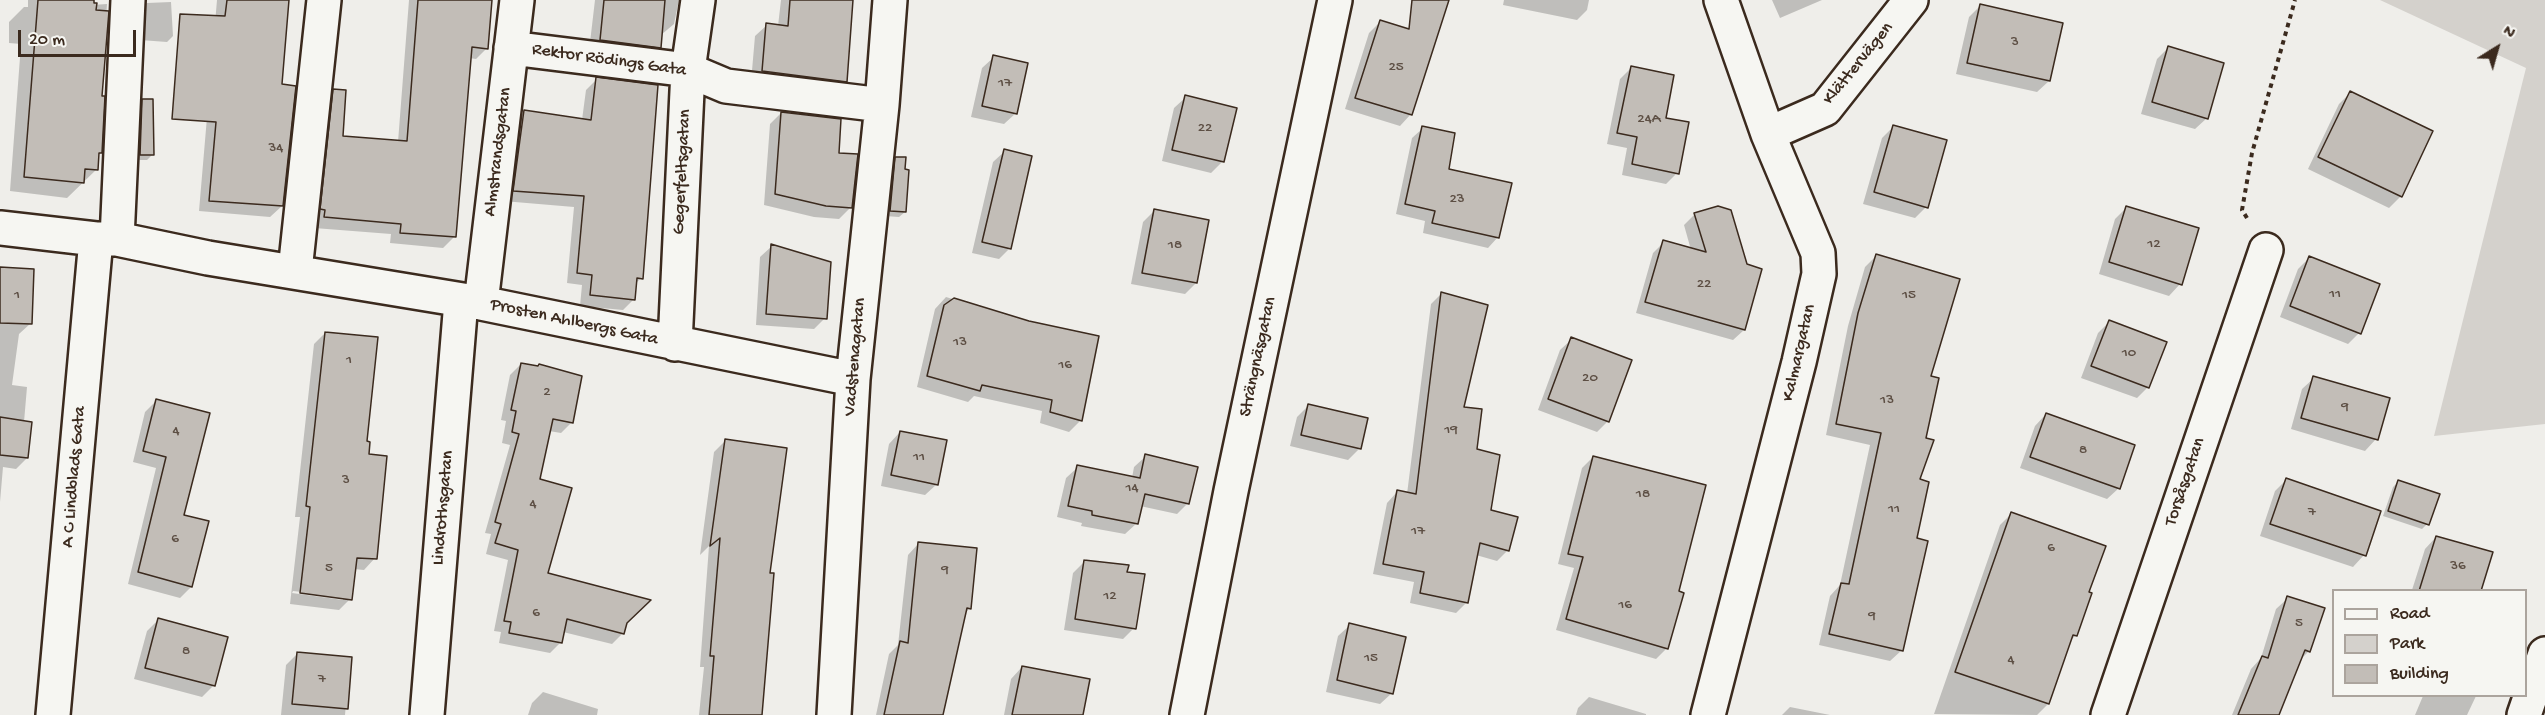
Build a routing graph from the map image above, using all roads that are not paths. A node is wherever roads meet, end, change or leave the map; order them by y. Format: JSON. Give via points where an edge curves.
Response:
{"nodes":[{"id":1,"x":128,"y":0,"type":"edge"},
{"id":2,"x":324,"y":0,"type":"edge"},
{"id":3,"x":518,"y":0,"type":"edge"},
{"id":4,"x":698,"y":0,"type":"edge"},
{"id":5,"x":890,"y":0,"type":"edge"},
{"id":6,"x":1335,"y":0,"type":"edge"},
{"id":7,"x":1721,"y":0,"type":"edge"},
{"id":8,"x":1911,"y":0,"type":"edge"},
{"id":9,"x":511,"y":48,"type":"junction"},
{"id":10,"x":688,"y":70,"type":"junction"},
{"id":11,"x":882,"y":105,"type":"junction"},
{"id":12,"x":1768,"y":134,"type":"junction"},
{"id":13,"x":0,"y":228,"type":"edge"},
{"id":14,"x":106,"y":239,"type":"junction"},
{"id":15,"x":2266,"y":250,"type":"road end"},
{"id":16,"x":295,"y":271,"type":"junction"},
{"id":17,"x":471,"y":302,"type":"junction"},
{"id":18,"x":675,"y":344,"type":"junction"},
{"id":19,"x":853,"y":379,"type":"junction"},
{"id":20,"x":2545,"y":654,"type":"edge"},
{"id":21,"x":52,"y":715,"type":"edge"},
{"id":22,"x":427,"y":715,"type":"edge"},
{"id":23,"x":834,"y":715,"type":"edge"},
{"id":24,"x":1187,"y":715,"type":"edge"},
{"id":25,"x":1708,"y":715,"type":"edge"},
{"id":26,"x":2108,"y":715,"type":"edge"},
{"id":27,"x":2524,"y":715,"type":"edge"}],
"edges":[{"from":1,"to":14,"type":"street"},
{"from":2,"to":16,"type":"street"},
{"from":3,"to":9,"type":"street","name":"Almstrandsgatan"},
{"from":4,"to":10,"type":"street","name":"Gegerfeltsgatan"},
{"from":5,"to":11,"type":"street","name":"Vadstenagatan"},
{"from":6,"to":24,"type":"street","name":"Strängnäsgatan"},
{"from":7,"to":12,"type":"street","name":"Kalmargatan"},
{"from":8,"to":12,"type":"street","name":"Klättervägen","via":[[1825,109]]},
{"from":9,"to":10,"type":"street","name":"Rektor Rödings Gata"},
{"from":9,"to":17,"type":"street","name":"Almstrandsgatan"},
{"from":10,"to":11,"type":"street","name":"Rektor Rödings Gata","via":[[726,86]]},
{"from":10,"to":18,"type":"street","name":"Gegerfeltsgatan"},
{"from":11,"to":19,"type":"street","name":"Vadstenagatan"},
{"from":12,"to":25,"type":"street","name":"Kalmargatan","via":[[1818,253],[1819,274]]},
{"from":13,"to":14,"type":"street","name":"Prosten Ahlbergs Gata"},
{"from":14,"to":16,"type":"street","name":"Prosten Ahlbergs Gata"},
{"from":14,"to":21,"type":"street","name":"A C Lindblads Gata"},
{"from":15,"to":26,"type":"street","name":"Torsåsgatan"},
{"from":16,"to":17,"type":"street","name":"Prosten Ahlbergs Gata"},
{"from":17,"to":18,"type":"street","name":"Prosten Ahlbergs Gata"},
{"from":17,"to":22,"type":"street","name":"Lindrothsgatan"},
{"from":18,"to":19,"type":"street","name":"Prosten Ahlbergs Gata"},
{"from":19,"to":23,"type":"street","name":"Vadstenagatan"},
{"from":20,"to":27,"type":"street"}]}
